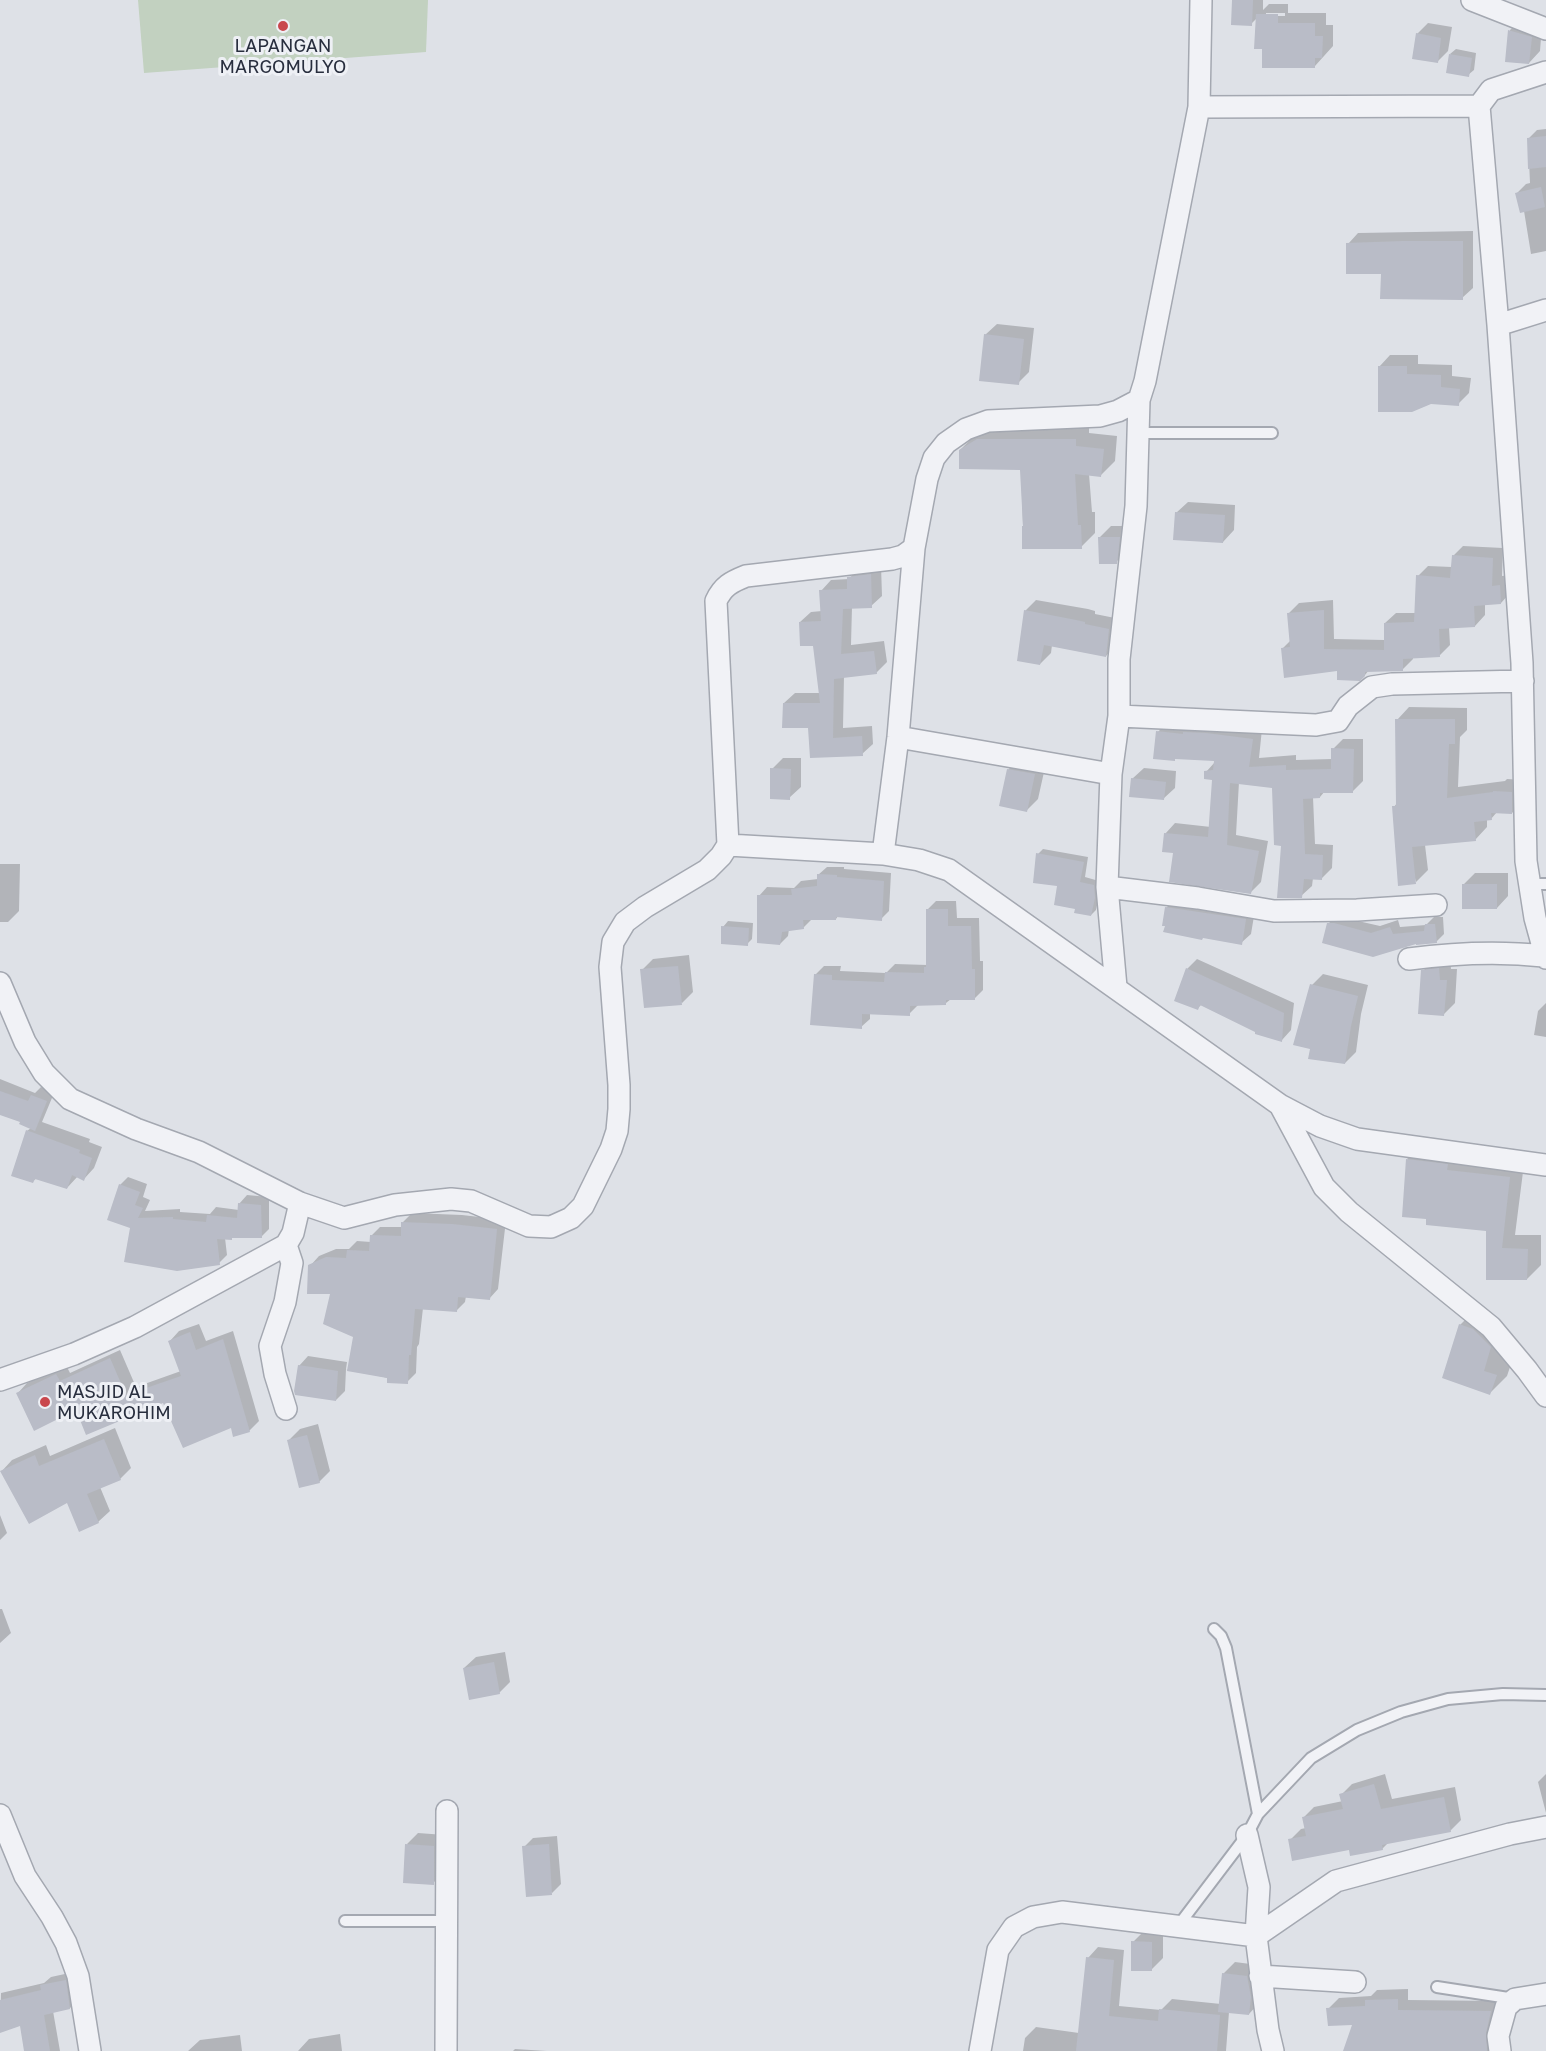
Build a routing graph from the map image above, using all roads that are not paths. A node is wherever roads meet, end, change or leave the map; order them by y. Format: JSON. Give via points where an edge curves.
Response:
{"nodes":[{"id":1,"x":1201,"y":0,"type":"edge"},
{"id":2,"x":1472,"y":0,"type":"edge"},
{"id":3,"x":1546,"y":29,"type":"edge"},
{"id":4,"x":1546,"y":72,"type":"edge"},
{"id":5,"x":1479,"y":106,"type":"junction"},
{"id":6,"x":1199,"y":107,"type":"junction"},
{"id":7,"x":1546,"y":310,"type":"edge"},
{"id":8,"x":1498,"y":325,"type":"junction"},
{"id":9,"x":1139,"y":400,"type":"junction"},
{"id":10,"x":1138,"y":433,"type":"junction"},
{"id":11,"x":1272,"y":433,"type":"dead end"},
{"id":12,"x":914,"y":548,"type":"junction"},
{"id":13,"x":1523,"y":681,"type":"junction"},
{"id":14,"x":1119,"y":716,"type":"junction"},
{"id":15,"x":898,"y":737,"type":"junction"},
{"id":16,"x":1111,"y":774,"type":"junction"},
{"id":17,"x":728,"y":845,"type":"junction"},
{"id":18,"x":883,"y":854,"type":"junction"},
{"id":19,"x":1538,"y":884,"type":"edge"},
{"id":20,"x":1107,"y":887,"type":"junction"},
{"id":21,"x":1436,"y":905,"type":"dead end"},
{"id":22,"x":1545,"y":957,"type":"edge"},
{"id":23,"x":1409,"y":960,"type":"dead end"},
{"id":24,"x":0,"y":983,"type":"edge"},
{"id":25,"x":1116,"y":987,"type":"junction"},
{"id":26,"x":1280,"y":1105,"type":"junction"},
{"id":27,"x":1546,"y":1165,"type":"edge"},
{"id":28,"x":300,"y":1203,"type":"junction"},
{"id":29,"x":286,"y":1245,"type":"junction"},
{"id":30,"x":0,"y":1380,"type":"edge"},
{"id":31,"x":1546,"y":1396,"type":"edge"},
{"id":32,"x":286,"y":1409,"type":"dead end"},
{"id":33,"x":1214,"y":1629,"type":"dead end"},
{"id":34,"x":1546,"y":1695,"type":"edge"},
{"id":35,"x":447,"y":1811,"type":"dead end"},
{"id":36,"x":1258,"y":1814,"type":"junction"},
{"id":37,"x":0,"y":1815,"type":"edge"},
{"id":38,"x":1546,"y":1827,"type":"edge"},
{"id":39,"x":1247,"y":1835,"type":"junction"},
{"id":40,"x":345,"y":1921,"type":"dead end"},
{"id":41,"x":446,"y":1921,"type":"junction"},
{"id":42,"x":1178,"y":1926,"type":"junction"},
{"id":43,"x":1256,"y":1936,"type":"junction"},
{"id":44,"x":1260,"y":1976,"type":"junction"},
{"id":45,"x":1355,"y":1982,"type":"dead end"},
{"id":46,"x":1437,"y":1987,"type":"dead end"},
{"id":47,"x":1546,"y":1994,"type":"edge"},
{"id":48,"x":1515,"y":1999,"type":"junction"},
{"id":49,"x":90,"y":2051,"type":"edge"},
{"id":50,"x":446,"y":2051,"type":"edge"},
{"id":51,"x":980,"y":2051,"type":"edge"},
{"id":52,"x":1273,"y":2051,"type":"edge"},
{"id":53,"x":1500,"y":2051,"type":"edge"}],
"edges":[{"from":1,"to":6,"type":"street"},
{"from":2,"to":3,"type":"street"},
{"from":4,"to":5,"type":"street","via":[[1491,90]]},
{"from":5,"to":6,"type":"street"},
{"from":5,"to":8,"type":"street"},
{"from":6,"to":9,"type":"street"},
{"from":7,"to":8,"type":"street"},
{"from":8,"to":13,"type":"street"},
{"from":9,"to":10,"type":"street"},
{"from":9,"to":12,"type":"street","via":[[1100,416],[988,421],[966,429],[946,443],[934,458]]},
{"from":10,"to":11,"type":"lane"},
{"from":10,"to":14,"type":"street","via":[[1136,506],[1119,659]]},
{"from":12,"to":15,"type":"street"},
{"from":12,"to":17,"type":"street","via":[[892,559],[746,576],[721,590],[716,601]]},
{"from":13,"to":14,"type":"street","via":[[1371,687],[1348,706],[1338,721],[1316,725]]},
{"from":13,"to":19,"type":"street","via":[[1527,861]]},
{"from":14,"to":16,"type":"street"},
{"from":15,"to":16,"type":"street"},
{"from":15,"to":18,"type":"street"},
{"from":16,"to":20,"type":"street"},
{"from":17,"to":18,"type":"street"},
{"from":17,"to":28,"type":"street","via":[[707,870],[625,922],[614,942],[610,967],[619,1084],[617,1131],[583,1206],[571,1218],[551,1227],[529,1226],[471,1201],[451,1199],[395,1205],[344,1218]]},
{"from":18,"to":25,"type":"street","via":[[950,870]]},
{"from":19,"to":22,"type":"street"},
{"from":20,"to":21,"type":"street","via":[[1275,911]]},
{"from":20,"to":25,"type":"street"},
{"from":22,"to":23,"type":"street","via":[[1507,952]]},
{"from":24,"to":28,"type":"street","via":[[29,1050],[44,1073],[70,1099],[199,1152]]},
{"from":25,"to":26,"type":"street"},
{"from":26,"to":27,"type":"street","via":[[1320,1126],[1357,1139]]},
{"from":26,"to":31,"type":"street","via":[[1324,1187],[1349,1212],[1491,1327]]},
{"from":28,"to":29,"type":"street"},
{"from":29,"to":30,"type":"street","via":[[135,1327]]},
{"from":29,"to":32,"type":"street","via":[[292,1263],[285,1302],[270,1346]]},
{"from":33,"to":36,"type":"lane","via":[[1226,1648]]},
{"from":34,"to":36,"type":"lane","via":[[1503,1694],[1448,1700],[1401,1712],[1357,1730],[1311,1758]]},
{"from":35,"to":41,"type":"street"},
{"from":36,"to":39,"type":"lane"},
{"from":37,"to":49,"type":"street","via":[[25,1876],[66,1943],[78,1976]]},
{"from":38,"to":43,"type":"street","via":[[1510,1833],[1336,1881]]},
{"from":39,"to":42,"type":"lane"},
{"from":39,"to":43,"type":"street","via":[[1259,1887]]},
{"from":40,"to":41,"type":"lane"},
{"from":41,"to":50,"type":"street"},
{"from":42,"to":43,"type":"street"},
{"from":42,"to":51,"type":"street","via":[[1062,1912],[1033,1917],[1014,1926],[998,1950]]},
{"from":43,"to":44,"type":"street"},
{"from":44,"to":45,"type":"street"},
{"from":44,"to":52,"type":"street"},
{"from":46,"to":48,"type":"lane"},
{"from":47,"to":48,"type":"street"},
{"from":48,"to":53,"type":"street","via":[[1506,2007],[1498,2036]]}]}
